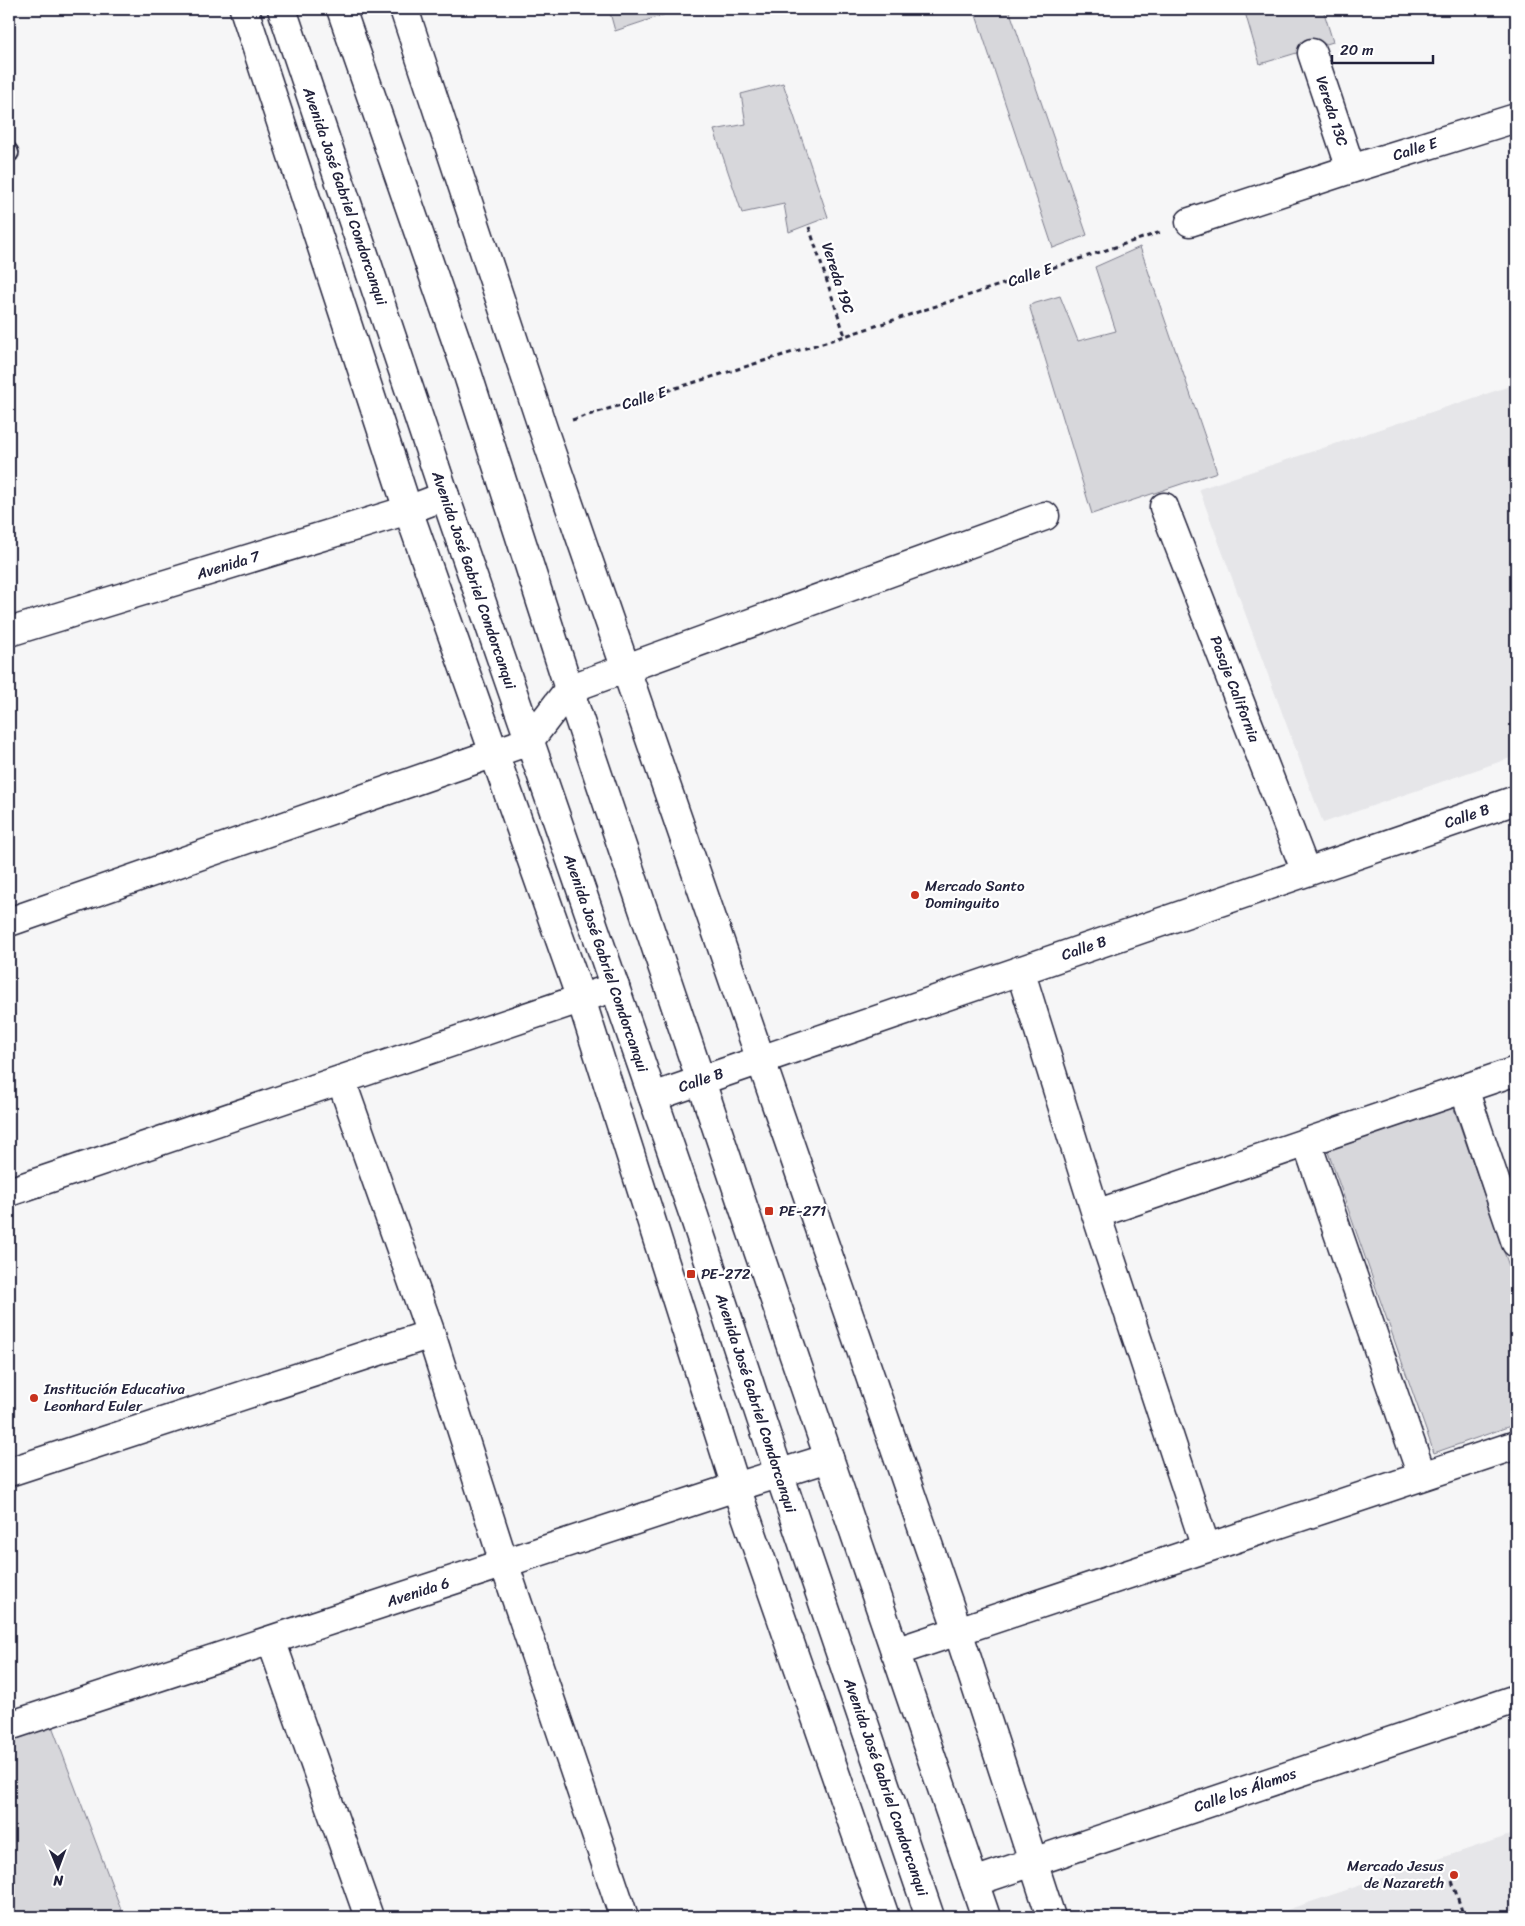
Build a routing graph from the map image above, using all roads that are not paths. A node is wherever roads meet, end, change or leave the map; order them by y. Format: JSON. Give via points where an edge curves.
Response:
{"nodes":[{"id":1,"x":244,"y":9,"type":"edge"},
{"id":2,"x":282,"y":9,"type":"edge"},
{"id":3,"x":341,"y":9,"type":"edge"},
{"id":4,"x":404,"y":9,"type":"edge"},
{"id":5,"x":1312,"y":53,"type":"dead end"},
{"id":6,"x":1516,"y":118,"type":"edge"},
{"id":7,"x":1351,"y":169,"type":"junction"},
{"id":8,"x":1190,"y":222,"type":"road end"},
{"id":9,"x":445,"y":496,"type":"junction"},
{"id":10,"x":1164,"y":507,"type":"dead end"},
{"id":11,"x":408,"y":510,"type":"junction"},
{"id":12,"x":1045,"y":516,"type":"dead end"},
{"id":13,"x":9,"y":632,"type":"edge"},
{"id":14,"x":626,"y":668,"type":"junction"},
{"id":15,"x":569,"y":689,"type":"junction"},
{"id":16,"x":529,"y":741,"type":"junction"},
{"id":17,"x":494,"y":753,"type":"junction"},
{"id":18,"x":1516,"y":800,"type":"edge"},
{"id":19,"x":1306,"y":872,"type":"junction"},
{"id":20,"x":9,"y":922,"type":"edge"},
{"id":21,"x":1020,"y":970,"type":"junction"},
{"id":22,"x":615,"y":987,"type":"junction"},
{"id":23,"x":581,"y":999,"type":"junction"},
{"id":24,"x":760,"y":1059,"type":"junction"},
{"id":25,"x":1516,"y":1071,"type":"edge"},
{"id":26,"x":341,"y":1080,"type":"junction"},
{"id":27,"x":700,"y":1080,"type":"junction"},
{"id":28,"x":1464,"y":1089,"type":"junction"},
{"id":29,"x":653,"y":1097,"type":"junction"},
{"id":30,"x":1307,"y":1143,"type":"junction"},
{"id":31,"x":9,"y":1192,"type":"edge"},
{"id":32,"x":1096,"y":1214,"type":"junction"},
{"id":33,"x":1516,"y":1242,"type":"edge"},
{"id":34,"x":431,"y":1334,"type":"junction"},
{"id":35,"x":1516,"y":1445,"type":"edge"},
{"id":36,"x":828,"y":1458,"type":"junction"},
{"id":37,"x":9,"y":1472,"type":"edge"},
{"id":38,"x":779,"y":1473,"type":"junction"},
{"id":39,"x":1422,"y":1476,"type":"junction"},
{"id":40,"x":736,"y":1487,"type":"junction"},
{"id":41,"x":1206,"y":1548,"type":"junction"},
{"id":42,"x":504,"y":1564,"type":"junction"},
{"id":43,"x":958,"y":1631,"type":"junction"},
{"id":44,"x":271,"y":1640,"type":"junction"},
{"id":45,"x":895,"y":1652,"type":"junction"},
{"id":46,"x":1516,"y":1699,"type":"edge"},
{"id":47,"x":9,"y":1726,"type":"edge"},
{"id":48,"x":1032,"y":1862,"type":"junction"},
{"id":49,"x":974,"y":1882,"type":"junction"},
{"id":50,"x":369,"y":1917,"type":"edge"},
{"id":51,"x":624,"y":1917,"type":"edge"},
{"id":52,"x":885,"y":1917,"type":"edge"},
{"id":53,"x":930,"y":1917,"type":"edge"},
{"id":54,"x":986,"y":1917,"type":"edge"},
{"id":55,"x":1051,"y":1917,"type":"edge"}],
"edges":[{"from":1,"to":11,"type":"main road"},
{"from":2,"to":9,"type":"main road","name":"Avenida José Gabriel Condorcanqui"},
{"from":3,"to":15,"type":"main road","via":[[466,369]]},
{"from":4,"to":14,"type":"main road"},
{"from":5,"to":7,"type":"main road","name":"Vereda 13C"},
{"from":6,"to":7,"type":"main road","name":"Calle E"},
{"from":7,"to":8,"type":"main road","name":"Calle E"},
{"from":9,"to":11,"type":"main road","name":"Avenida 7"},
{"from":9,"to":16,"type":"main road","name":"Avenida José Gabriel Condorcanqui"},
{"from":10,"to":19,"type":"main road","name":"Pasaje California"},
{"from":11,"to":13,"type":"main road","name":"Avenida 7"},
{"from":11,"to":17,"type":"main road"},
{"from":12,"to":14,"type":"main road"},
{"from":14,"to":15,"type":"main road"},
{"from":14,"to":24,"type":"main road"},
{"from":15,"to":16,"type":"main road"},
{"from":15,"to":27,"type":"main road"},
{"from":16,"to":17,"type":"main road"},
{"from":16,"to":22,"type":"main road","name":"Avenida José Gabriel Condorcanqui"},
{"from":17,"to":20,"type":"main road"},
{"from":17,"to":23,"type":"main road"},
{"from":18,"to":19,"type":"main road","name":"Calle B"},
{"from":19,"to":21,"type":"main road","name":"Calle B"},
{"from":21,"to":24,"type":"main road","name":"Calle B"},
{"from":21,"to":32,"type":"main road"},
{"from":22,"to":23,"type":"main road"},
{"from":22,"to":29,"type":"main road","name":"Avenida José Gabriel Condorcanqui"},
{"from":23,"to":26,"type":"main road"},
{"from":23,"to":40,"type":"main road"},
{"from":24,"to":27,"type":"main road","name":"Calle B"},
{"from":24,"to":43,"type":"main road"},
{"from":25,"to":28,"type":"main road"},
{"from":26,"to":31,"type":"main road"},
{"from":26,"to":34,"type":"main road"},
{"from":27,"to":29,"type":"main road","name":"Calle B"},
{"from":27,"to":36,"type":"main road"},
{"from":28,"to":30,"type":"main road"},
{"from":28,"to":33,"type":"main road"},
{"from":29,"to":38,"type":"main road","name":"Avenida José Gabriel Condorcanqui"},
{"from":30,"to":32,"type":"main road"},
{"from":30,"to":39,"type":"main road"},
{"from":32,"to":41,"type":"main road"},
{"from":34,"to":37,"type":"main road"},
{"from":34,"to":42,"type":"main road"},
{"from":35,"to":39,"type":"main road"},
{"from":36,"to":38,"type":"main road","name":"Avenida 6"},
{"from":36,"to":45,"type":"main road"},
{"from":38,"to":40,"type":"main road","name":"Avenida 6"},
{"from":38,"to":53,"type":"main road","name":"Avenida José Gabriel Condorcanqui"},
{"from":39,"to":41,"type":"main road"},
{"from":40,"to":42,"type":"main road","name":"Avenida 6"},
{"from":40,"to":52,"type":"main road"},
{"from":41,"to":43,"type":"main road"},
{"from":42,"to":44,"type":"main road","name":"Avenida 6"},
{"from":42,"to":51,"type":"main road"},
{"from":43,"to":45,"type":"main road"},
{"from":43,"to":48,"type":"main road"},
{"from":44,"to":47,"type":"main road","name":"Avenida 6"},
{"from":44,"to":50,"type":"main road"},
{"from":45,"to":49,"type":"main road"},
{"from":46,"to":48,"type":"main road","name":"Calle los Álamos"},
{"from":48,"to":49,"type":"main road","name":"Calle los Álamos"},
{"from":48,"to":55,"type":"main road"},
{"from":49,"to":54,"type":"main road"}]}
